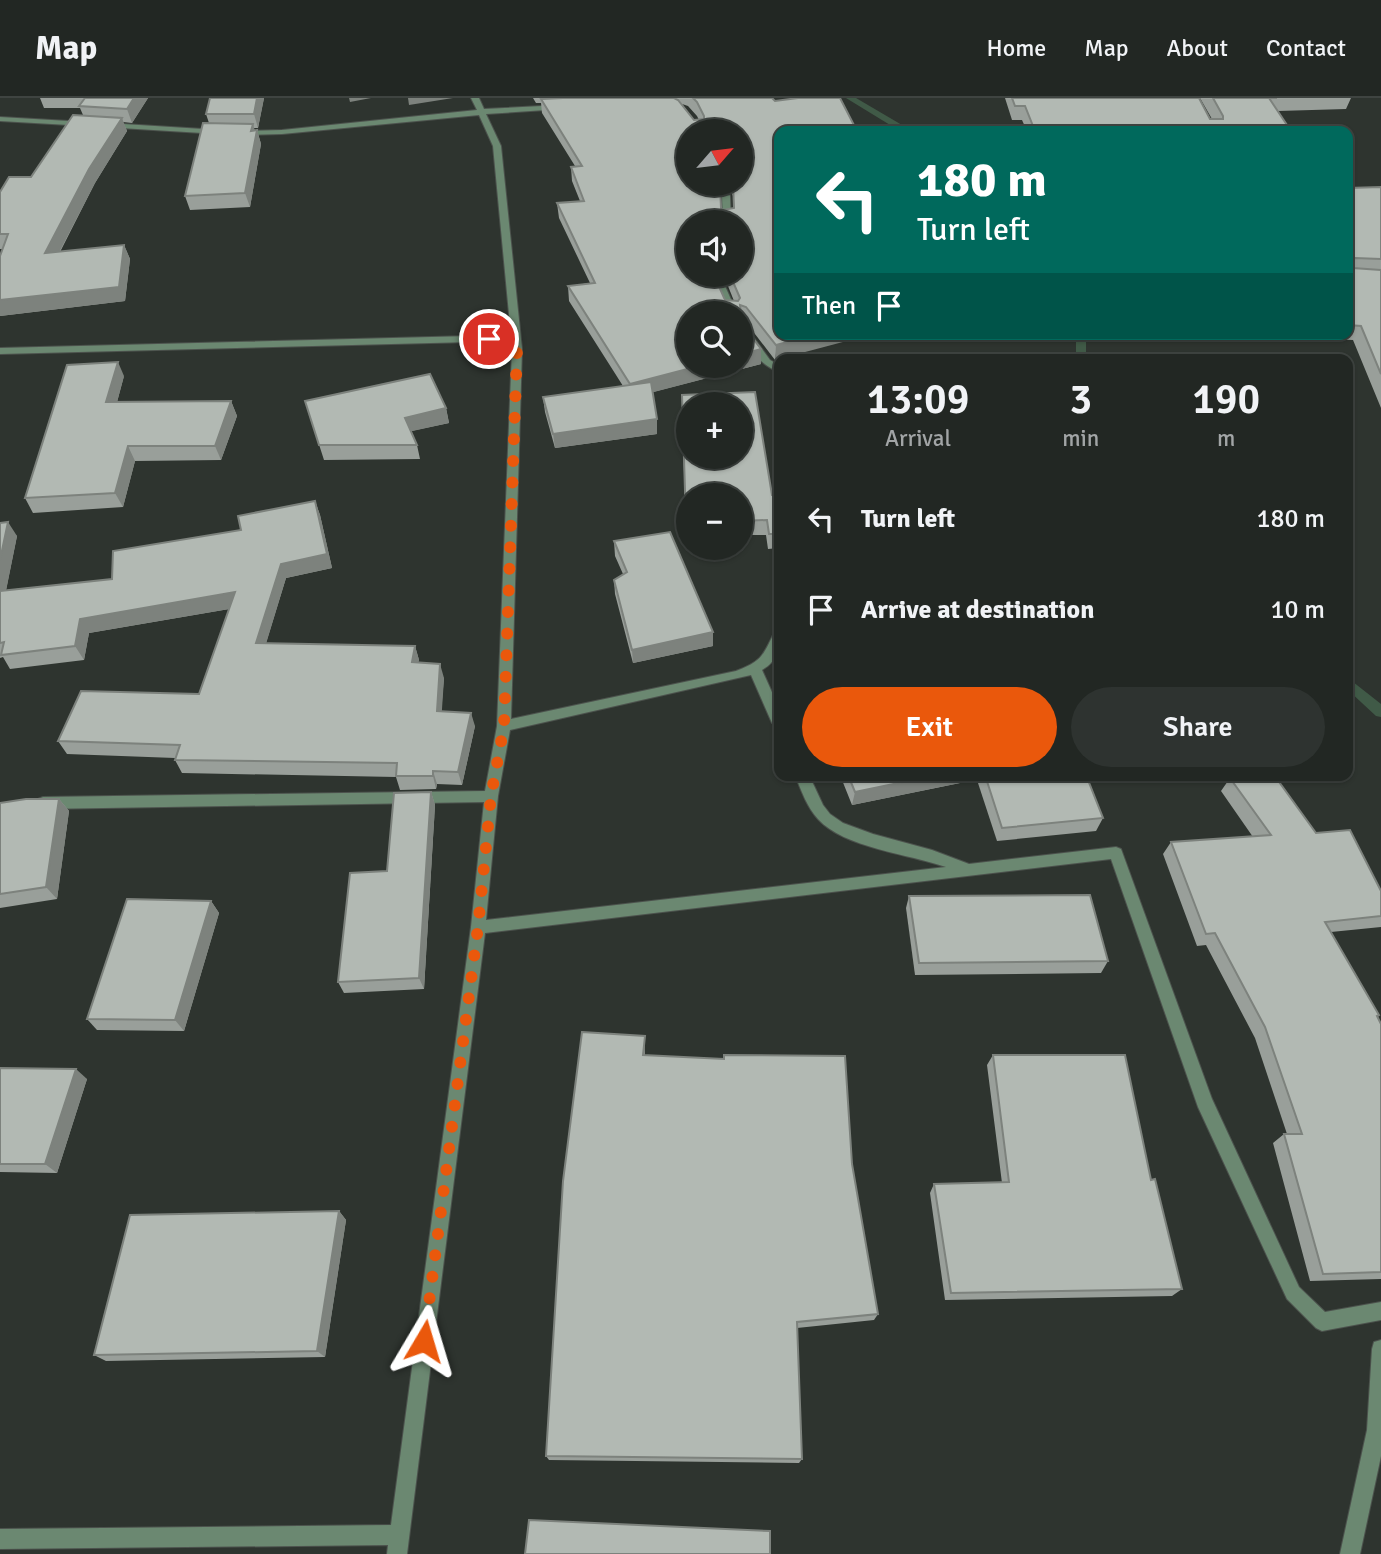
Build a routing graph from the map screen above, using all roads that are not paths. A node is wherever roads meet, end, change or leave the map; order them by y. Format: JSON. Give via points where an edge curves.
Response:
{"nodes":[{"id":1,"x":477,"y":105,"type":"edge"},
{"id":2,"x":576,"y":106,"type":"edge"},
{"id":3,"x":0,"y":119,"type":"edge"},
{"id":4,"x":516,"y":338,"type":"junction"},
{"id":5,"x":753,"y":344,"type":"edge"},
{"id":6,"x":0,"y":351,"type":"edge"},
{"id":7,"x":774,"y":366,"type":"edge"},
{"id":8,"x":774,"y":650,"type":"edge"},
{"id":9,"x":755,"y":669,"type":"junction"},
{"id":10,"x":774,"y":712,"type":"edge"},
{"id":11,"x":504,"y":726,"type":"junction"},
{"id":12,"x":805,"y":781,"type":"edge"},
{"id":13,"x":491,"y":796,"type":"junction"},
{"id":14,"x":27,"y":804,"type":"edge"},
{"id":15,"x":967,"y":870,"type":"junction"},
{"id":16,"x":478,"y":927,"type":"junction"},
{"id":17,"x":1381,"y":1311,"type":"edge"},
{"id":18,"x":1381,"y":1349,"type":"edge"},
{"id":19,"x":0,"y":1539,"type":"edge"},
{"id":20,"x":398,"y":1544,"type":"edge"},
{"id":21,"x":1350,"y":1554,"type":"edge"}],
"edges":[{"from":1,"to":2,"type":"street"},
{"from":1,"to":3,"type":"street","via":[[242,134]]},
{"from":1,"to":4,"type":"street","via":[[497,146]]},
{"from":4,"to":6,"type":"street"},
{"from":4,"to":11,"type":"street"},
{"from":5,"to":7,"type":"street"},
{"from":8,"to":9,"type":"street"},
{"from":9,"to":10,"type":"street"},
{"from":9,"to":11,"type":"street"},
{"from":11,"to":13,"type":"street"},
{"from":12,"to":15,"type":"street","via":[[824,817],[843,830],[948,859]]},
{"from":13,"to":14,"type":"street"},
{"from":13,"to":16,"type":"street"},
{"from":15,"to":16,"type":"street"},
{"from":15,"to":17,"type":"street","via":[[1116,853],[1204,1101],[1293,1293],[1322,1322]]},
{"from":16,"to":20,"type":"street"},
{"from":18,"to":21,"type":"street","via":[[1377,1430]]},
{"from":19,"to":20,"type":"street"}]}
